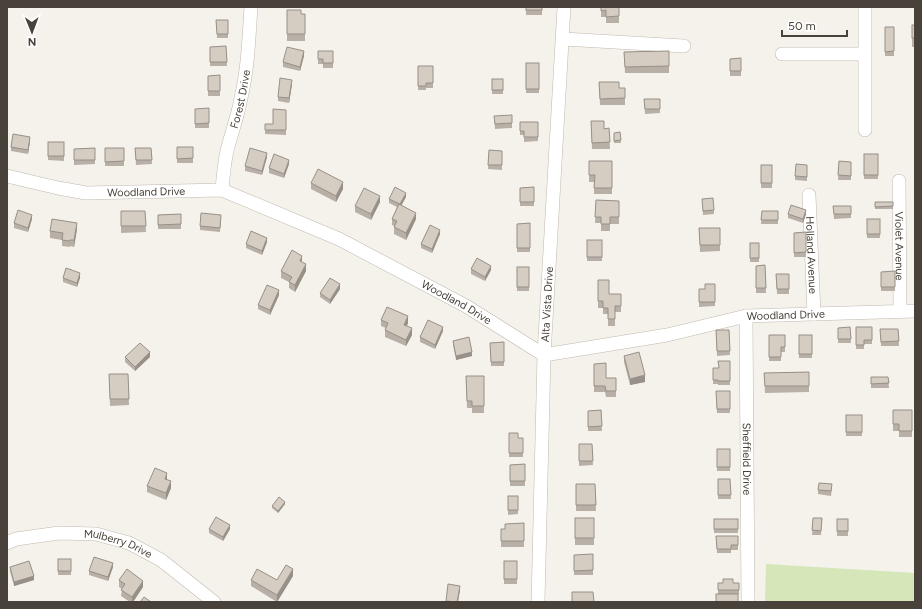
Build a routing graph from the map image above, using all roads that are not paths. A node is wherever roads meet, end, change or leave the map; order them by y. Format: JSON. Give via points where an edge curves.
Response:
{"nodes":[{"id":1,"x":251,"y":7,"type":"edge"},
{"id":2,"x":564,"y":7,"type":"edge"},
{"id":3,"x":865,"y":7,"type":"edge"},
{"id":4,"x":563,"y":39,"type":"junction"},
{"id":5,"x":684,"y":46,"type":"dead end"},
{"id":6,"x":782,"y":54,"type":"dead end"},
{"id":7,"x":864,"y":54,"type":"junction"},
{"id":8,"x":865,"y":130,"type":"dead end"},
{"id":9,"x":7,"y":176,"type":"edge"},
{"id":10,"x":899,"y":181,"type":"dead end"},
{"id":11,"x":222,"y":190,"type":"junction"},
{"id":12,"x":809,"y":195,"type":"dead end"},
{"id":13,"x":900,"y":311,"type":"junction"},
{"id":14,"x":915,"y":311,"type":"edge"},
{"id":15,"x":814,"y":314,"type":"junction"},
{"id":16,"x":746,"y":316,"type":"junction"},
{"id":17,"x":544,"y":355,"type":"junction"},
{"id":18,"x":7,"y":542,"type":"edge"},
{"id":19,"x":214,"y":602,"type":"edge"},
{"id":20,"x":538,"y":602,"type":"edge"},
{"id":21,"x":748,"y":602,"type":"edge"}],
"edges":[{"from":1,"to":11,"type":"street","name":"Forest Drive","via":[[242,97],[227,149]]},
{"from":2,"to":4,"type":"street","name":"Alta Vista Drive"},
{"from":3,"to":7,"type":"street"},
{"from":4,"to":5,"type":"street"},
{"from":4,"to":17,"type":"street","name":"Alta Vista Drive"},
{"from":6,"to":7,"type":"street"},
{"from":7,"to":8,"type":"street"},
{"from":9,"to":11,"type":"street","name":"Woodland Drive","via":[[86,193]]},
{"from":10,"to":13,"type":"street","name":"Violet Avenue"},
{"from":11,"to":17,"type":"street","name":"Woodland Drive","via":[[339,239],[466,306]]},
{"from":12,"to":15,"type":"street","name":"Holland Avenue"},
{"from":13,"to":14,"type":"street","name":"Woodland Drive"},
{"from":13,"to":15,"type":"street","name":"Woodland Drive"},
{"from":15,"to":16,"type":"street","name":"Woodland Drive"},
{"from":16,"to":17,"type":"street","name":"Woodland Drive","via":[[667,335]]},
{"from":16,"to":21,"type":"street","name":"Sheffield Drive"},
{"from":17,"to":20,"type":"street","name":"Alta Vista Drive"},
{"from":18,"to":19,"type":"street","name":"Mulberry Drive","via":[[59,533],[96,534],[129,543],[161,560]]}]}
